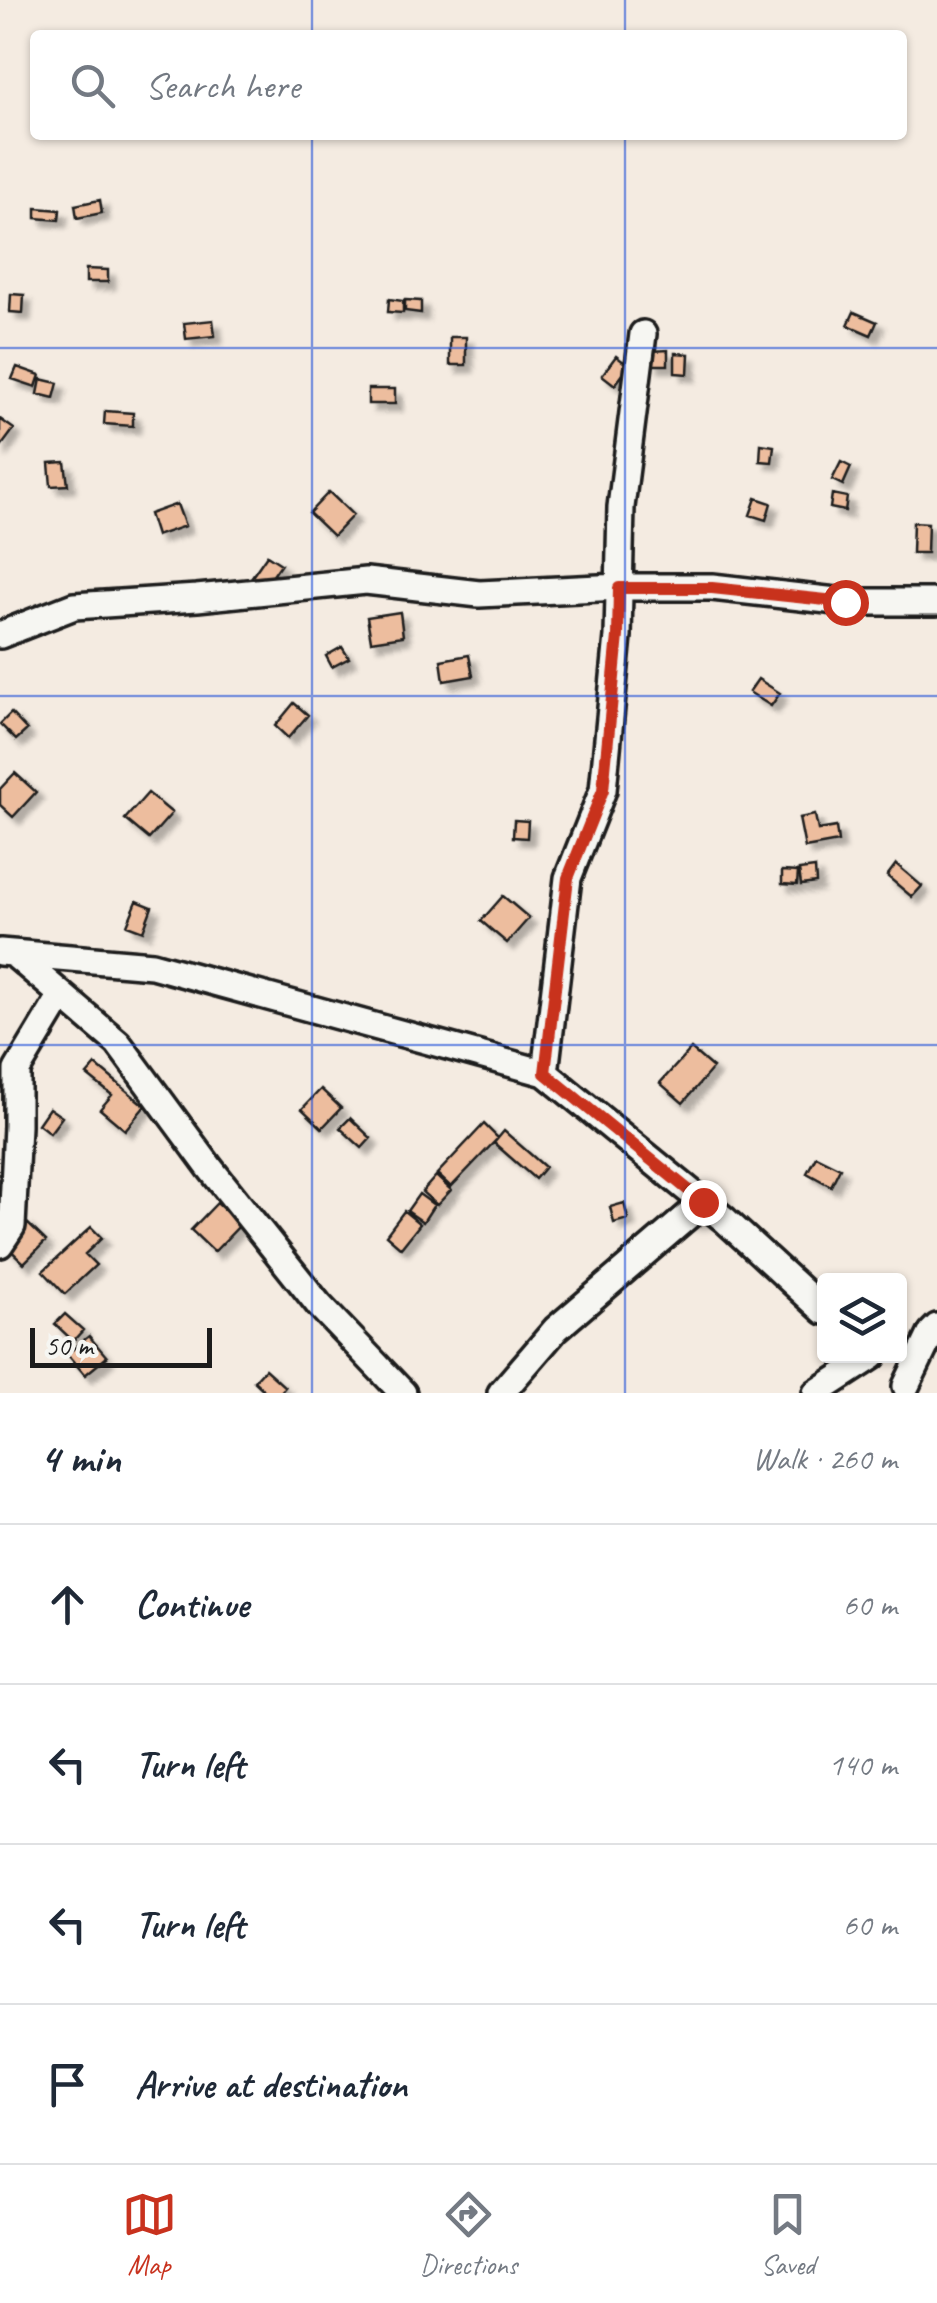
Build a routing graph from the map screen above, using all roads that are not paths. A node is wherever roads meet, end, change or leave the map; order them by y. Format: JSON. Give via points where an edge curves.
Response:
{"nodes":[{"id":1,"x":643,"y":334,"type":"dead end"},
{"id":2,"x":619,"y":588,"type":"junction"},
{"id":3,"x":937,"y":602,"type":"edge"},
{"id":4,"x":0,"y":635,"type":"edge"},
{"id":5,"x":8,"y":953,"type":"edge"},
{"id":6,"x":62,"y":995,"type":"junction"},
{"id":7,"x":545,"y":1073,"type":"junction"},
{"id":8,"x":703,"y":1202,"type":"junction"},
{"id":9,"x":0,"y":1244,"type":"edge"},
{"id":10,"x":817,"y":1306,"type":"edge"},
{"id":11,"x":935,"y":1322,"type":"edge"},
{"id":12,"x":862,"y":1363,"type":"edge"},
{"id":13,"x":881,"y":1363,"type":"edge"},
{"id":14,"x":910,"y":1390,"type":"edge"},
{"id":15,"x":403,"y":1393,"type":"edge"},
{"id":16,"x":501,"y":1393,"type":"edge"},
{"id":17,"x":816,"y":1393,"type":"edge"}],
"edges":[{"from":1,"to":2,"type":"street","via":[[621,508]]},
{"from":2,"to":3,"type":"street"},
{"from":2,"to":4,"type":"street","via":[[478,594],[366,581],[74,606]]},
{"from":2,"to":7,"type":"street","via":[[603,790],[568,878]]},
{"from":5,"to":6,"type":"street"},
{"from":5,"to":7,"type":"street","via":[[152,965]]},
{"from":6,"to":9,"type":"street","via":[[17,1070],[12,1226]]},
{"from":6,"to":15,"type":"street","via":[[118,1043],[319,1305]]},
{"from":7,"to":8,"type":"street"},
{"from":8,"to":10,"type":"street"},
{"from":8,"to":16,"type":"street","via":[[556,1329]]},
{"from":11,"to":14,"type":"street"},
{"from":12,"to":17,"type":"street"},
{"from":13,"to":14,"type":"street"}]}
